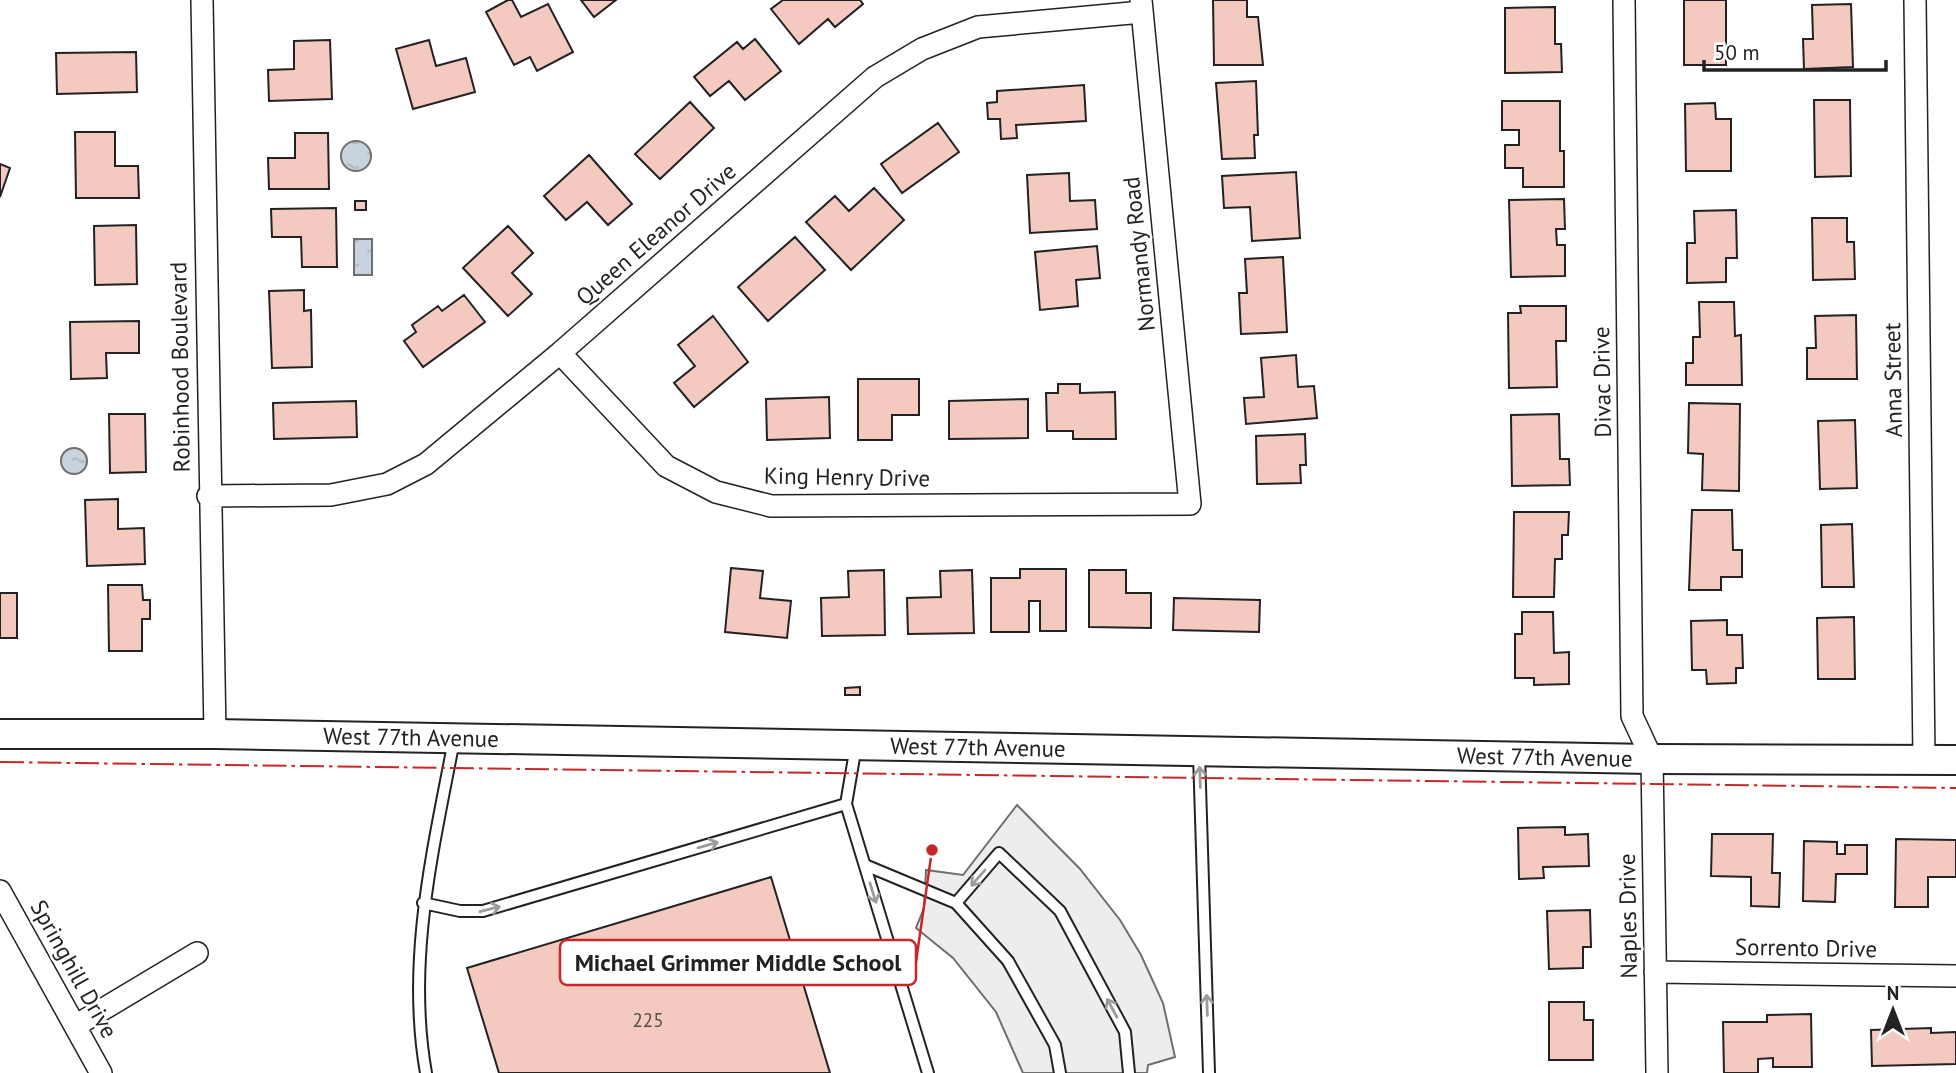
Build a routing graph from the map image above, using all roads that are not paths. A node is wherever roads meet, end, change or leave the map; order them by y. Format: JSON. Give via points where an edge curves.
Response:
{"nodes":[{"id":1,"x":202,"y":0,"type":"edge"},
{"id":2,"x":1623,"y":0,"type":"edge"},
{"id":3,"x":1915,"y":0,"type":"edge"},
{"id":4,"x":1141,"y":6,"type":"edge"},
{"id":5,"x":560,"y":353,"type":"junction"},
{"id":6,"x":208,"y":496,"type":"junction"},
{"id":7,"x":1190,"y":503,"type":"joint"},
{"id":8,"x":0,"y":734,"type":"edge"},
{"id":9,"x":215,"y":734,"type":"junction"},
{"id":10,"x":454,"y":738,"type":"junction"},
{"id":11,"x":856,"y":745,"type":"junction"},
{"id":12,"x":1199,"y":751,"type":"junction"},
{"id":13,"x":1652,"y":759,"type":"junction"},
{"id":14,"x":1924,"y":759,"type":"junction"},
{"id":15,"x":1956,"y":760,"type":"edge"},
{"id":16,"x":846,"y":804,"type":"junction"},
{"id":17,"x":865,"y":865,"type":"junction"},
{"id":18,"x":0,"y":891,"type":"edge"},
{"id":19,"x":423,"y":903,"type":"junction"},
{"id":20,"x":956,"y":903,"type":"junction"},
{"id":21,"x":197,"y":953,"type":"dead end"},
{"id":22,"x":1655,"y":972,"type":"junction"},
{"id":23,"x":1956,"y":976,"type":"edge"},
{"id":24,"x":75,"y":1026,"type":"junction"},
{"id":25,"x":102,"y":1073,"type":"edge"},
{"id":26,"x":426,"y":1073,"type":"edge"},
{"id":27,"x":928,"y":1073,"type":"edge"},
{"id":28,"x":1060,"y":1073,"type":"edge"},
{"id":29,"x":1129,"y":1073,"type":"edge"},
{"id":30,"x":1209,"y":1073,"type":"edge"},
{"id":31,"x":1657,"y":1073,"type":"edge"}],
"edges":[{"from":1,"to":6,"type":"street","name":"Robinhood Boulevard"},
{"from":2,"to":13,"type":"street","name":"Divac Drive","via":[[1632,716]]},
{"from":3,"to":14,"type":"street","name":"Anna Street"},
{"from":4,"to":5,"type":"street","name":"Queen Eleanor Drive","via":[[978,27],[922,49],[875,77]]},
{"from":4,"to":7,"type":"street","name":"Normandy Road"},
{"from":5,"to":6,"type":"street","name":"Queen Eleanor Drive","via":[[426,464],[387,484],[331,495]]},
{"from":5,"to":7,"type":"street","name":"King Henry Drive","via":[[666,466],[716,492],[771,506]]},
{"from":6,"to":9,"type":"street","name":"Robinhood Boulevard"},
{"from":8,"to":9,"type":"street","name":"West 77th Avenue"},
{"from":9,"to":10,"type":"street","name":"West 77th Avenue"},
{"from":10,"to":11,"type":"street","name":"West 77th Avenue"},
{"from":10,"to":19,"type":"lane"},
{"from":11,"to":12,"type":"street","name":"West 77th Avenue"},
{"from":11,"to":16,"type":"lane"},
{"from":12,"to":13,"type":"street","name":"West 77th Avenue"},
{"from":30,"to":12,"type":"lane","one_way":true},
{"from":13,"to":14,"type":"street","name":"West 77th Avenue"},
{"from":13,"to":22,"type":"street","name":"Naples Drive"},
{"from":14,"to":15,"type":"street","name":"West 77th Avenue"},
{"from":16,"to":17,"type":"lane"},
{"from":19,"to":16,"type":"lane","one_way":true,"via":[[483,911]]},
{"from":17,"to":20,"type":"lane"},
{"from":17,"to":27,"type":"lane","one_way":true},
{"from":18,"to":24,"type":"street","name":"Springhill Drive"},
{"from":19,"to":26,"type":"lane","via":[[419,1031]]},
{"from":20,"to":28,"type":"lane","via":[[1008,961],[1055,1045]]},
{"from":29,"to":20,"type":"lane","one_way":true,"via":[[1125,1032],[1060,911],[999,853]]},
{"from":21,"to":24,"type":"street"},
{"from":22,"to":23,"type":"street","name":"Sorrento Drive"},
{"from":22,"to":31,"type":"street","name":"Naples Drive"},
{"from":24,"to":25,"type":"street","name":"Springhill Drive"}]}
